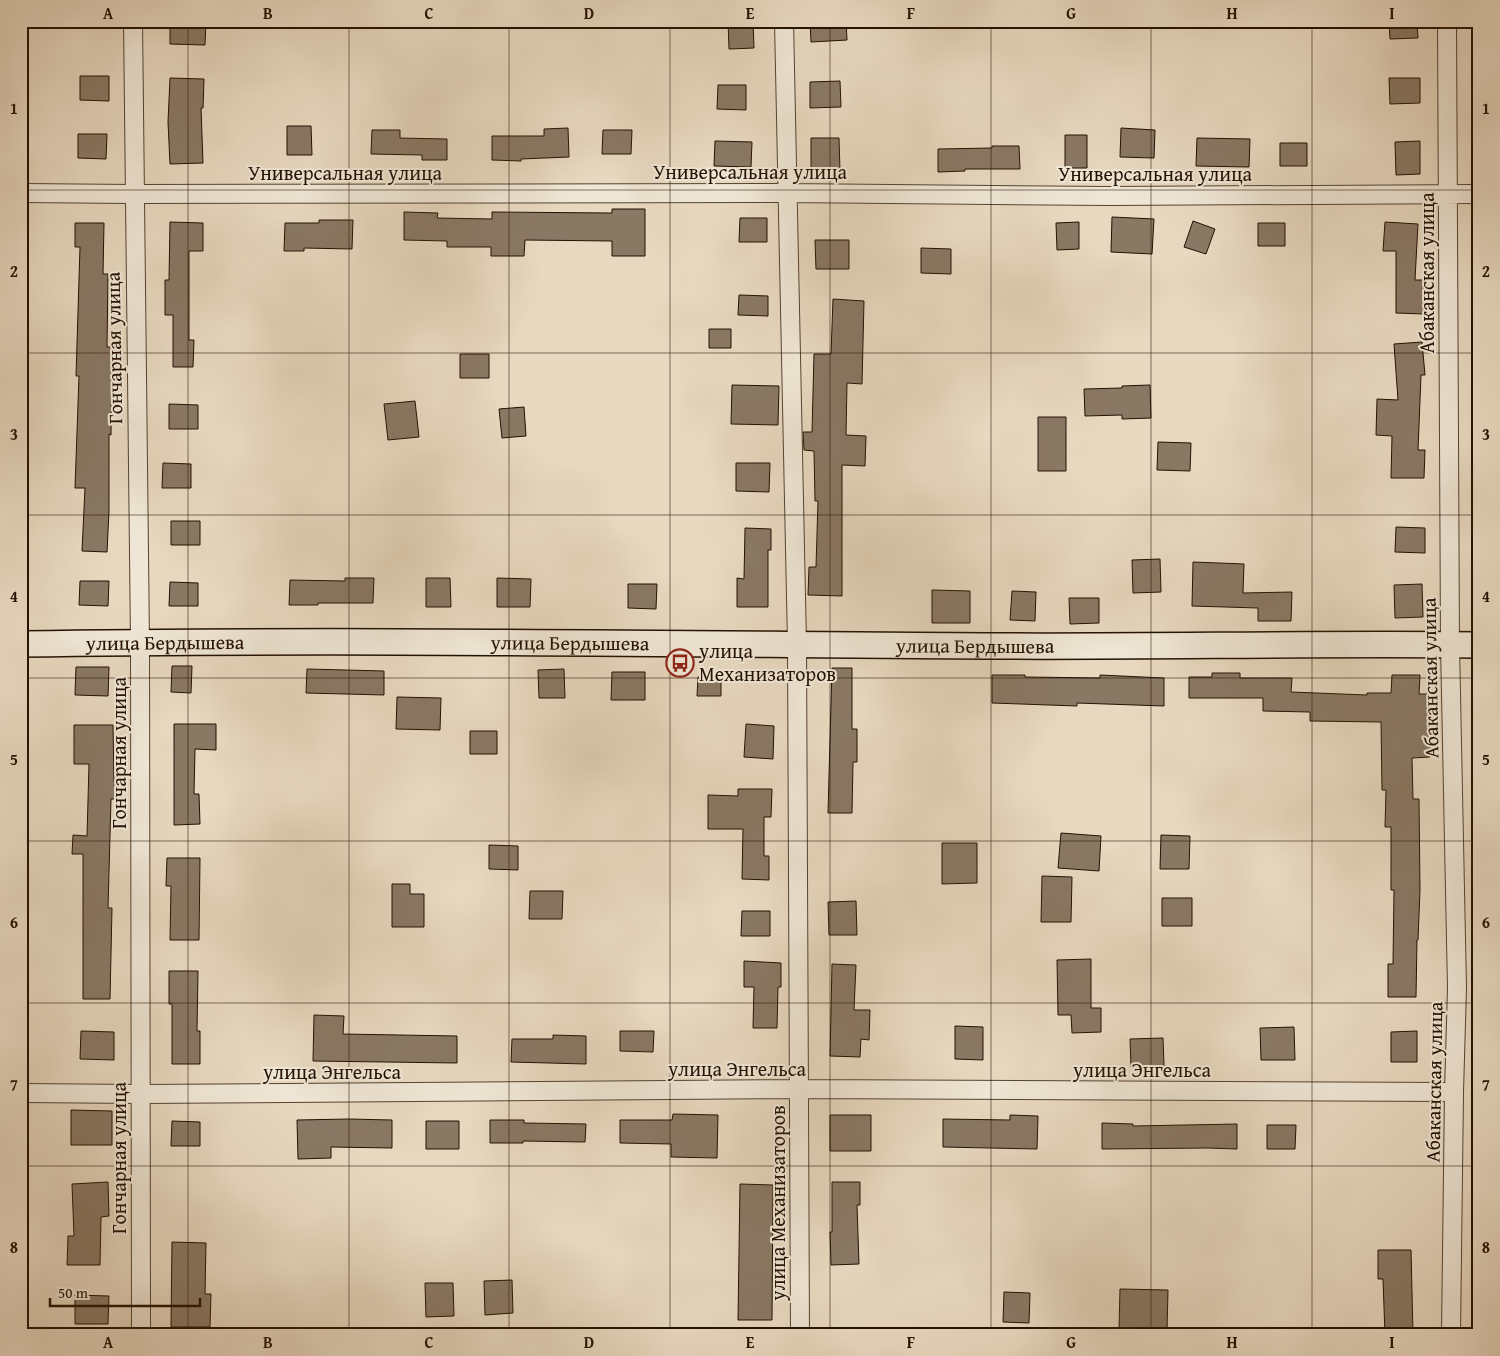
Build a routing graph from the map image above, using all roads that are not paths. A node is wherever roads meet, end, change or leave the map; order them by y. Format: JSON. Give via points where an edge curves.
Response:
{"nodes":[{"id":1,"x":133,"y":21,"type":"edge"},
{"id":2,"x":784,"y":21,"type":"edge"},
{"id":3,"x":1446,"y":21,"type":"edge"},
{"id":4,"x":21,"y":193,"type":"edge"},
{"id":5,"x":787,"y":193,"type":"junction"},
{"id":6,"x":1448,"y":193,"type":"junction"},
{"id":7,"x":134,"y":194,"type":"junction"},
{"id":8,"x":1479,"y":194,"type":"edge"},
{"id":9,"x":140,"y":642,"type":"junction"},
{"id":10,"x":21,"y":644,"type":"edge"},
{"id":11,"x":797,"y":644,"type":"junction"},
{"id":12,"x":1450,"y":645,"type":"junction"},
{"id":13,"x":1479,"y":645,"type":"edge"},
{"id":14,"x":799,"y":1089,"type":"junction"},
{"id":15,"x":1454,"y":1092,"type":"junction"},
{"id":16,"x":21,"y":1093,"type":"edge"},
{"id":17,"x":140,"y":1094,"type":"junction"},
{"id":18,"x":140,"y":1335,"type":"edge"},
{"id":19,"x":800,"y":1335,"type":"edge"},
{"id":20,"x":1451,"y":1335,"type":"edge"}],
"edges":[{"from":1,"to":7,"type":"street","name":"Гончарная улица"},
{"from":2,"to":5,"type":"street","name":"улица Механизаторов"},
{"from":3,"to":6,"type":"street","name":"Абаканская улица"},
{"from":4,"to":7,"type":"street","name":"Универсальная улица"},
{"from":5,"to":6,"type":"street","name":"Универсальная улица","via":[[1099,196]]},
{"from":5,"to":7,"type":"street","name":"Универсальная улица"},
{"from":5,"to":11,"type":"street","name":"улица Механизаторов"},
{"from":6,"to":8,"type":"street","name":"Универсальная улица"},
{"from":6,"to":12,"type":"street","name":"Абаканская улица"},
{"from":7,"to":9,"type":"street","name":"Гончарная улица"},
{"from":9,"to":10,"type":"street","name":"улица Бердышева"},
{"from":9,"to":11,"type":"street","name":"улица Бердышева"},
{"from":9,"to":17,"type":"street","name":"Гончарная улица"},
{"from":11,"to":12,"type":"street","name":"улица Бердышева"},
{"from":11,"to":14,"type":"street","name":"улица Механизаторов"},
{"from":12,"to":13,"type":"street","name":"улица Бердышева"},
{"from":12,"to":15,"type":"street","name":"Абаканская улица","via":[[1457,988]]},
{"from":14,"to":15,"type":"street","name":"улица Энгельса"},
{"from":14,"to":17,"type":"street","name":"улица Энгельса"},
{"from":14,"to":19,"type":"street","name":"улица Механизаторов"},
{"from":15,"to":20,"type":"street","name":"Абаканская улица"},
{"from":16,"to":17,"type":"street","name":"улица Энгельса"},
{"from":17,"to":18,"type":"street","name":"Гончарная улица"}]}
